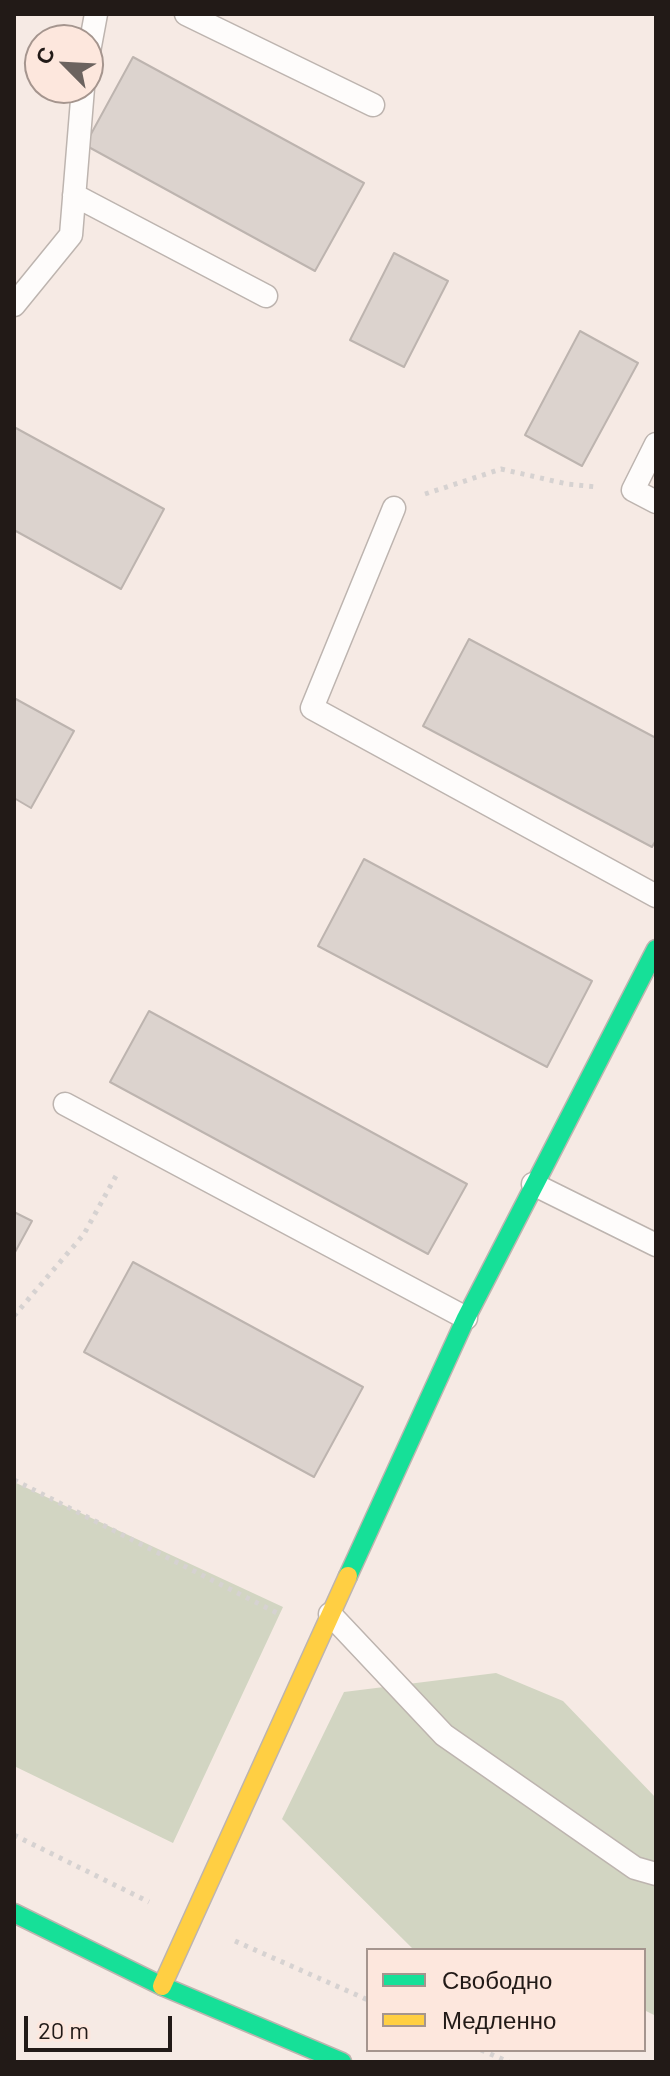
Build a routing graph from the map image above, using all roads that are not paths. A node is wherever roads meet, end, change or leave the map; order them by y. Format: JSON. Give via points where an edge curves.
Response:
{"nodes":[{"id":1,"x":186,"y":14,"type":"edge"},
{"id":2,"x":82,"y":104,"type":"edge"},
{"id":3,"x":373,"y":105,"type":"dead end"},
{"id":4,"x":74,"y":195,"type":"junction"},
{"id":5,"x":266,"y":296,"type":"dead end"},
{"id":6,"x":14,"y":305,"type":"edge"},
{"id":7,"x":656,"y":444,"type":"edge"},
{"id":8,"x":656,"y":502,"type":"edge"},
{"id":9,"x":394,"y":508,"type":"road end"},
{"id":10,"x":656,"y":896,"type":"edge"},
{"id":11,"x":656,"y":949,"type":"edge"},
{"id":12,"x":65,"y":1104,"type":"dead end"},
{"id":13,"x":533,"y":1184,"type":"junction"},
{"id":14,"x":656,"y":1245,"type":"edge"},
{"id":15,"x":466,"y":1318,"type":"junction"},
{"id":16,"x":330,"y":1614,"type":"junction"},
{"id":17,"x":656,"y":1874,"type":"edge"},
{"id":18,"x":14,"y":1913,"type":"edge"},
{"id":19,"x":162,"y":1986,"type":"junction"},
{"id":20,"x":342,"y":2062,"type":"edge"}],
"edges":[{"from":1,"to":3,"type":"lane"},
{"from":2,"to":4,"type":"lane"},
{"from":4,"to":5,"type":"lane"},
{"from":4,"to":6,"type":"lane","via":[[71,235]]},
{"from":7,"to":8,"type":"lane","via":[[633,490]]},
{"from":9,"to":10,"type":"lane","via":[[312,708]]},
{"from":11,"to":13,"type":"street"},
{"from":12,"to":15,"type":"lane"},
{"from":13,"to":14,"type":"lane"},
{"from":13,"to":15,"type":"street"},
{"from":15,"to":16,"type":"street"},
{"from":16,"to":17,"type":"lane","via":[[444,1735],[635,1868]]},
{"from":16,"to":19,"type":"street"},
{"from":18,"to":19,"type":"street"},
{"from":19,"to":20,"type":"street"}]}
